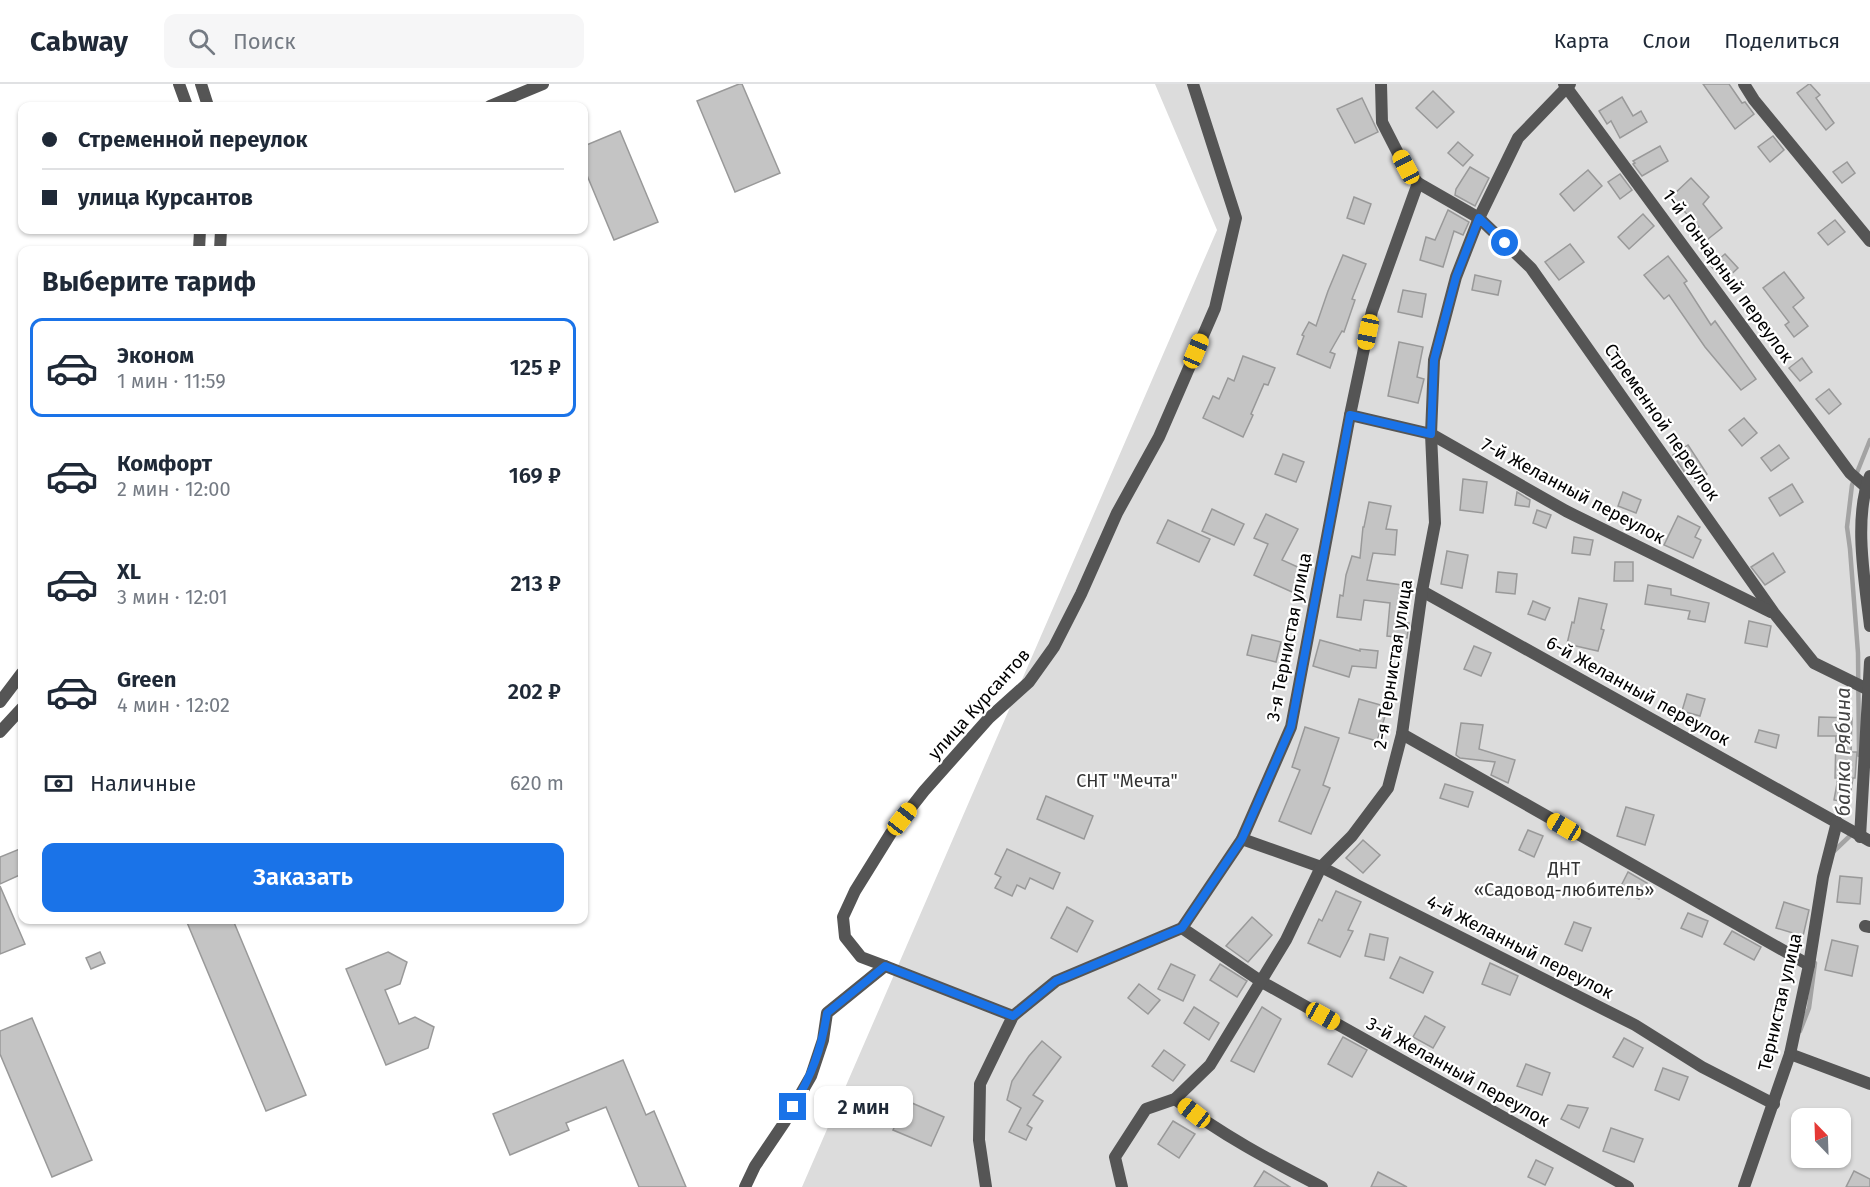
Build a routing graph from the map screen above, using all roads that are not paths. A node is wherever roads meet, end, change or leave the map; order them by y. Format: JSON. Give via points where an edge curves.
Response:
{"nodes":[{"id":1,"x":178,"y":84,"type":"edge"},
{"id":2,"x":201,"y":84,"type":"edge"},
{"id":3,"x":543,"y":84,"type":"edge"},
{"id":4,"x":1192,"y":84,"type":"edge"},
{"id":5,"x":1381,"y":84,"type":"edge"},
{"id":6,"x":1744,"y":84,"type":"edge"},
{"id":7,"x":1566,"y":85,"type":"edge"},
{"id":8,"x":185,"y":102,"type":"edge"},
{"id":9,"x":207,"y":102,"type":"edge"},
{"id":10,"x":500,"y":102,"type":"edge"},
{"id":11,"x":1418,"y":183,"type":"junction"},
{"id":12,"x":1479,"y":218,"type":"junction"},
{"id":13,"x":1870,"y":241,"type":"edge"},
{"id":14,"x":1350,"y":415,"type":"junction"},
{"id":15,"x":1431,"y":434,"type":"junction"},
{"id":16,"x":1868,"y":482,"type":"edge"},
{"id":17,"x":1422,"y":591,"type":"junction"},
{"id":18,"x":1774,"y":613,"type":"junction"},
{"id":19,"x":1870,"y":626,"type":"edge"},
{"id":20,"x":1870,"y":662,"type":"edge"},
{"id":21,"x":18,"y":679,"type":"edge"},
{"id":22,"x":1869,"y":688,"type":"edge"},
{"id":23,"x":0,"y":702,"type":"edge"},
{"id":24,"x":18,"y":712,"type":"edge"},
{"id":25,"x":0,"y":732,"type":"edge"},
{"id":26,"x":1402,"y":734,"type":"junction"},
{"id":27,"x":1837,"y":822,"type":"junction"},
{"id":28,"x":1242,"y":839,"type":"junction"},
{"id":29,"x":1865,"y":839,"type":"edge"},
{"id":30,"x":1321,"y":867,"type":"junction"},
{"id":31,"x":1182,"y":928,"type":"junction"},
{"id":32,"x":1809,"y":965,"type":"junction"},
{"id":33,"x":885,"y":966,"type":"junction"},
{"id":34,"x":1262,"y":982,"type":"junction"},
{"id":35,"x":1013,"y":1016,"type":"junction"},
{"id":36,"x":1790,"y":1054,"type":"junction"},
{"id":37,"x":1870,"y":1084,"type":"edge"},
{"id":38,"x":1175,"y":1099,"type":"junction"},
{"id":39,"x":1774,"y":1104,"type":"junction"},
{"id":40,"x":746,"y":1187,"type":"edge"},
{"id":41,"x":986,"y":1187,"type":"edge"},
{"id":42,"x":1122,"y":1187,"type":"edge"},
{"id":43,"x":1322,"y":1187,"type":"edge"},
{"id":44,"x":1628,"y":1187,"type":"edge"},
{"id":45,"x":1744,"y":1187,"type":"edge"}],
"edges":[{"from":1,"to":8,"type":"street"},
{"from":2,"to":9,"type":"street"},
{"from":3,"to":10,"type":"street"},
{"from":4,"to":33,"type":"street","name":"улица Курсантов","via":[[1236,218],[1215,308],[1159,437],[1117,513],[1054,647],[1029,682],[989,718],[924,791],[855,891],[843,917],[845,937],[861,957]]},
{"from":5,"to":11,"type":"street","via":[[1382,123]]},
{"from":6,"to":13,"type":"street"},
{"from":7,"to":12,"type":"street","name":"2-я Тернистая улица","via":[[1518,138]]},
{"from":7,"to":16,"type":"street","name":"1-й Гончарный переулок","via":[[1843,463]]},
{"from":11,"to":12,"type":"street","name":"Стременной переулок"},
{"from":11,"to":14,"type":"street","name":"3-я Тернистая улица","via":[[1372,311]]},
{"from":12,"to":15,"type":"street","name":"2-я Тернистая улица","via":[[1456,277],[1434,360]]},
{"from":12,"to":18,"type":"street","name":"Стременной переулок","via":[[1531,268]]},
{"from":14,"to":15,"type":"street","name":"7-й Желанный переулок"},
{"from":14,"to":28,"type":"street","name":"3-я Тернистая улица","via":[[1291,727]]},
{"from":15,"to":17,"type":"street","name":"2-я Тернистая улица","via":[[1435,523]]},
{"from":15,"to":18,"type":"street","name":"7-й Желанный переулок","via":[[1566,511]]},
{"from":16,"to":19,"type":"street","via":[[1861,526]]},
{"from":17,"to":26,"type":"street","name":"2-я Тернистая улица"},
{"from":17,"to":27,"type":"street","name":"6-й Желанный переулок"},
{"from":18,"to":22,"type":"street","name":"Стременной переулок","via":[[1814,663]]},
{"from":20,"to":22,"type":"street"},
{"from":21,"to":23,"type":"street"},
{"from":22,"to":29,"type":"street"},
{"from":24,"to":25,"type":"street"},
{"from":26,"to":30,"type":"street","name":"2-я Тернистая улица","via":[[1388,789],[1352,836]]},
{"from":26,"to":32,"type":"street"},
{"from":27,"to":29,"type":"street","name":"6-й Желанный переулок"},
{"from":27,"to":32,"type":"street","name":"Тернистая улица","via":[[1822,877]]},
{"from":28,"to":30,"type":"street","name":"4-й Желанный переулок"},
{"from":28,"to":31,"type":"street","name":"3-я Тернистая улица"},
{"from":30,"to":34,"type":"street","name":"2-я Тернистая улица"},
{"from":30,"to":39,"type":"street","name":"4-й Желанный переулок","via":[[1635,1025],[1702,1067]]},
{"from":31,"to":34,"type":"street","name":"3-й Желанный переулок"},
{"from":31,"to":35,"type":"street","via":[[1056,981]]},
{"from":32,"to":36,"type":"street","name":"Тернистая улица"},
{"from":33,"to":35,"type":"street","name":"улица Курсантов"},
{"from":33,"to":40,"type":"street","via":[[827,1013],[811,1076]]},
{"from":34,"to":38,"type":"street","name":"2-я Тернистая улица","via":[[1210,1065]]},
{"from":34,"to":44,"type":"street","name":"3-й Желанный переулок"},
{"from":35,"to":41,"type":"street","via":[[980,1084],[979,1140]]},
{"from":36,"to":37,"type":"street"},
{"from":36,"to":39,"type":"street","name":"Тернистая улица"},
{"from":38,"to":42,"type":"street","name":"2-я Тернистая улица","via":[[1146,1109],[1115,1157]]},
{"from":38,"to":43,"type":"street","via":[[1261,1155]]},
{"from":39,"to":45,"type":"street","name":"Тернистая улица"}]}
